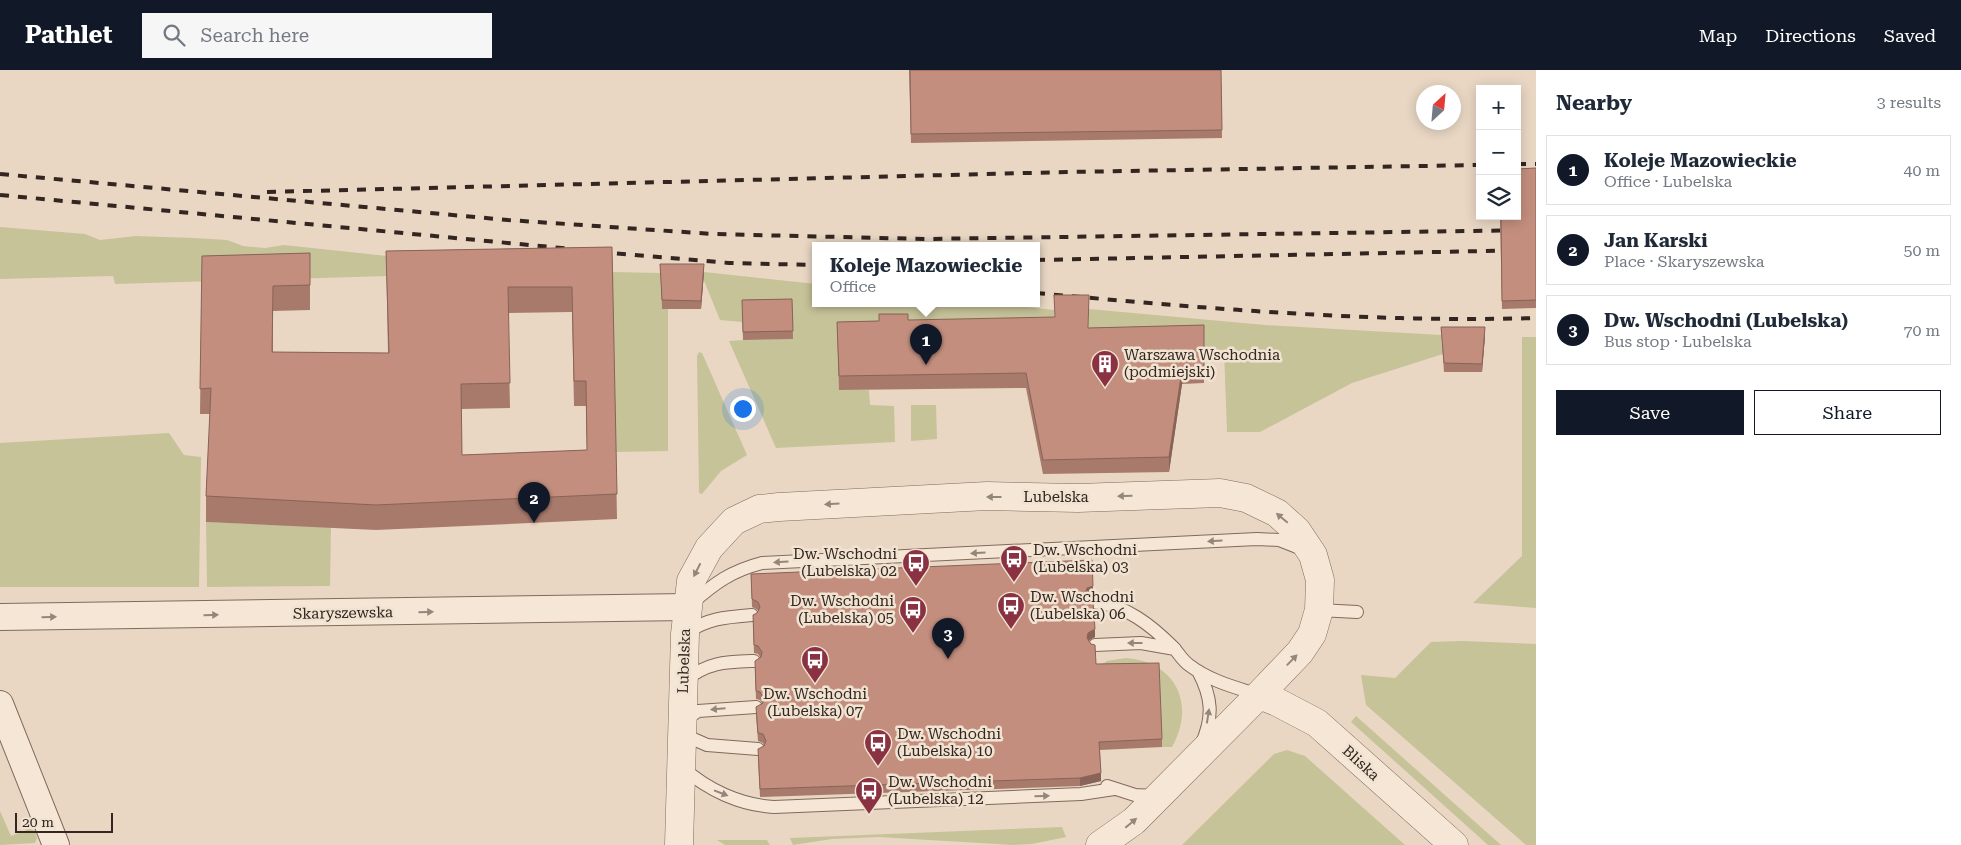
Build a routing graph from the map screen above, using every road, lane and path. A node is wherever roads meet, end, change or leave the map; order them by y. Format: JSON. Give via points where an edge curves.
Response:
{"nodes":[{"id":1,"x":1313,"y":555,"type":"junction"},
{"id":2,"x":1093,"y":602,"type":"edge"},
{"id":3,"x":1319,"y":610,"type":"junction"},
{"id":4,"x":1357,"y":612,"type":"dead end"},
{"id":5,"x":752,"y":615,"type":"edge"},
{"id":6,"x":0,"y":617,"type":"edge"},
{"id":7,"x":686,"y":621,"type":"junction"},
{"id":8,"x":1095,"y":645,"type":"edge"},
{"id":9,"x":1175,"y":649,"type":"junction"},
{"id":10,"x":754,"y":661,"type":"edge"},
{"id":11,"x":1198,"y":671,"type":"junction"},
{"id":12,"x":684,"y":681,"type":"junction"},
{"id":13,"x":1259,"y":695,"type":"junction"},
{"id":14,"x":0,"y":704,"type":"edge"},
{"id":15,"x":756,"y":707,"type":"edge"},
{"id":16,"x":682,"y":728,"type":"junction"},
{"id":17,"x":758,"y":749,"type":"edge"},
{"id":18,"x":1193,"y":761,"type":"junction"},
{"id":19,"x":681,"y":766,"type":"junction"},
{"id":20,"x":1101,"y":783,"type":"edge"},
{"id":21,"x":1114,"y":789,"type":"junction"},
{"id":22,"x":1158,"y":796,"type":"junction"},
{"id":23,"x":56,"y":845,"type":"edge"},
{"id":24,"x":679,"y":845,"type":"edge"},
{"id":25,"x":1100,"y":845,"type":"edge"},
{"id":26,"x":1454,"y":845,"type":"edge"}],
"edges":[{"from":1,"to":3,"type":"street","name":"Lubelska","via":[[1320,580]]},
{"from":1,"to":7,"type":"lane","one_way":true,"via":[[1279,540],[1257,539],[762,563],[719,581]]},
{"from":1,"to":7,"type":"street","name":"Lubelska","one_way":true,"via":[[1297,531],[1277,513],[1246,498],[1220,493],[1078,498],[987,496],[759,509],[746,514],[709,548],[691,581]]},
{"from":2,"to":9,"type":"lane","via":[[1103,602],[1136,615]]},
{"from":3,"to":4,"type":"lane"},
{"from":13,"to":3,"type":"street","name":"Lubelska","one_way":true,"via":[[1300,652],[1312,634]]},
{"from":5,"to":7,"type":"lane","via":[[714,618],[700,623]]},
{"from":6,"to":7,"type":"street","name":"Skaryszewska","one_way":true,"via":[[516,611]]},
{"from":7,"to":12,"type":"street","name":"Lubelska"},
{"from":9,"to":8,"type":"lane","one_way":true,"via":[[1141,643]]},
{"from":9,"to":11,"type":"lane","via":[[1187,664]]},
{"from":10,"to":12,"type":"lane","via":[[711,664]]},
{"from":11,"to":13,"type":"lane","via":[[1213,680]]},
{"from":18,"to":11,"type":"lane","one_way":true,"via":[[1203,742],[1210,712],[1209,691]]},
{"from":12,"to":16,"type":"street","name":"Lubelska"},
{"from":13,"to":18,"type":"street","name":"Lubelska"},
{"from":13,"to":26,"type":"street","name":"Bliska","via":[[1317,723]]},
{"from":14,"to":23,"type":"street"},
{"from":15,"to":16,"type":"lane","one_way":true,"via":[[698,712]]},
{"from":16,"to":17,"type":"lane","via":[[707,745]]},
{"from":16,"to":19,"type":"street","name":"Lubelska"},
{"from":18,"to":22,"type":"street","name":"Lubelska"},
{"from":19,"to":21,"type":"lane","one_way":true,"via":[[713,791],[759,806],[774,807],[1082,794]]},
{"from":19,"to":24,"type":"street","name":"Lubelska"},
{"from":20,"to":21,"type":"lane"},
{"from":21,"to":22,"type":"lane","via":[[1135,795]]},
{"from":25,"to":22,"type":"street","name":"Lubelska","one_way":true,"via":[[1134,821]]}]}
